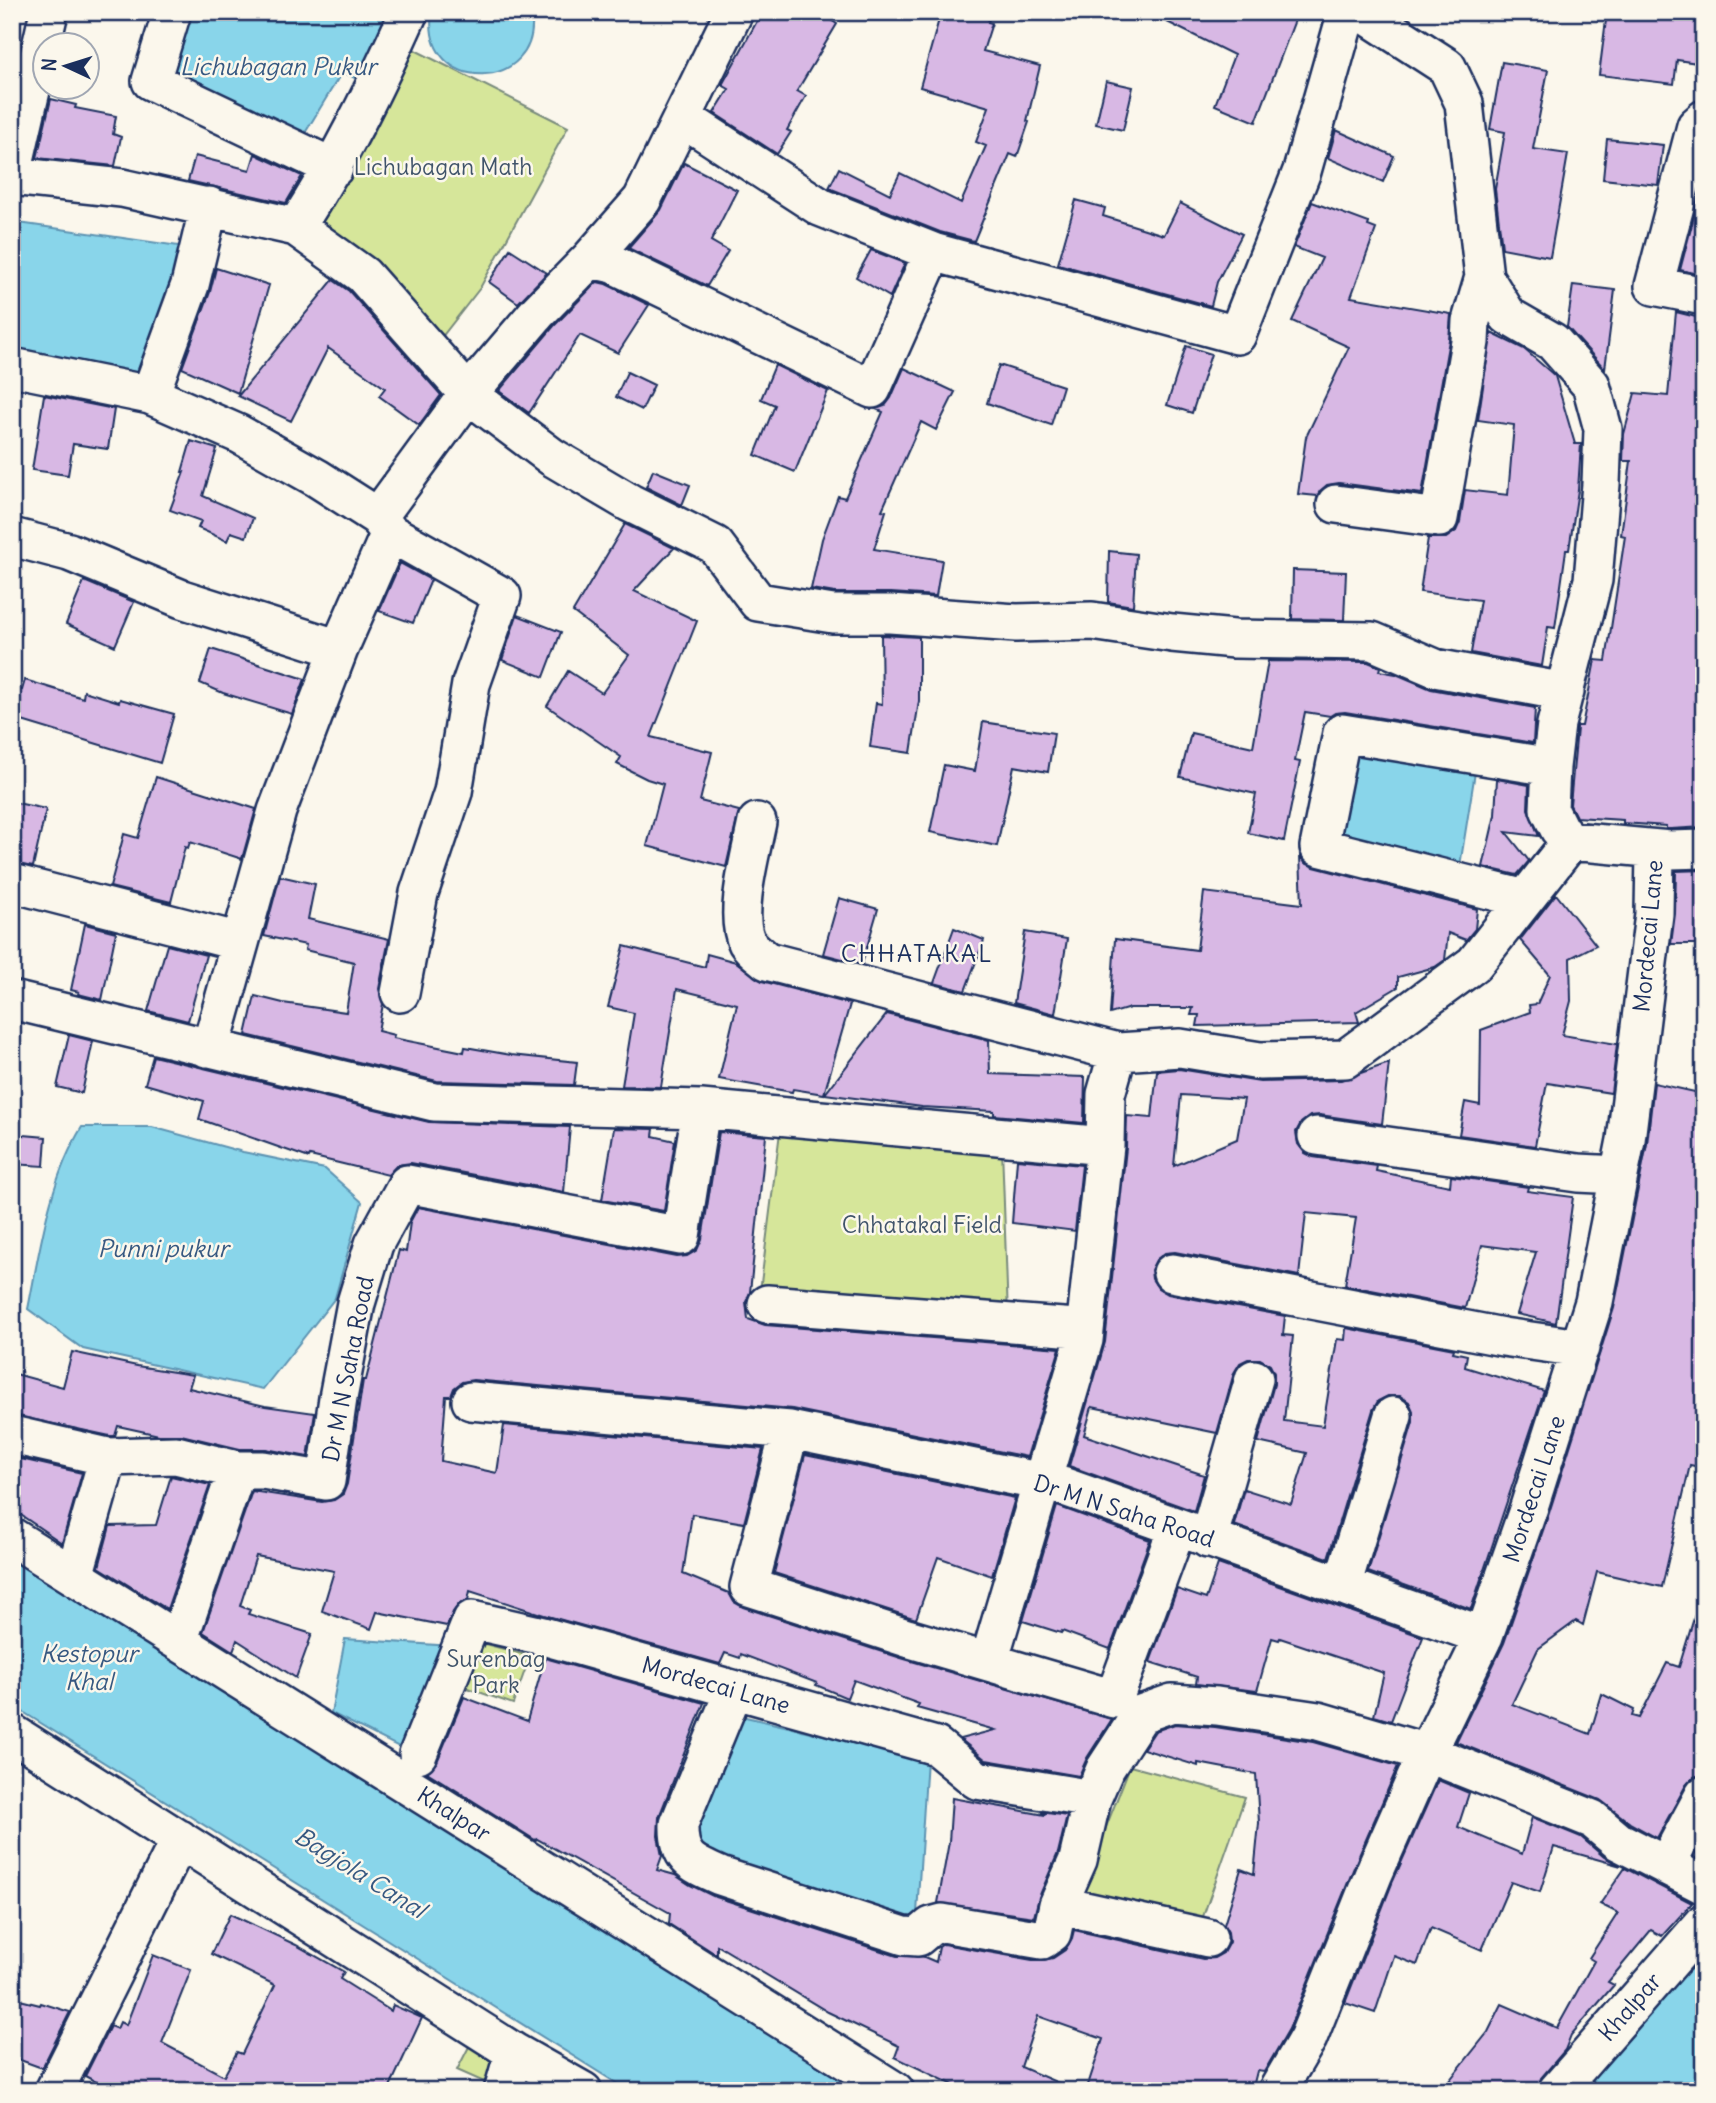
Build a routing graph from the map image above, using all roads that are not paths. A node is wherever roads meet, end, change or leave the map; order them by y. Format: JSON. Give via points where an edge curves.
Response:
{"nodes":[{"id":1,"x":49,"y":12,"type":"edge"},
{"id":2,"x":173,"y":12,"type":"edge"},
{"id":3,"x":408,"y":12,"type":"edge"},
{"id":4,"x":734,"y":12,"type":"edge"},
{"id":5,"x":1347,"y":12,"type":"edge"},
{"id":6,"x":1362,"y":12,"type":"edge"},
{"id":7,"x":683,"y":118,"type":"junction"},
{"id":8,"x":1704,"y":119,"type":"edge"},
{"id":9,"x":334,"y":168,"type":"junction"},
{"id":10,"x":12,"y":174,"type":"edge"},
{"id":11,"x":209,"y":206,"type":"junction"},
{"id":12,"x":296,"y":227,"type":"junction"},
{"id":13,"x":933,"y":253,"type":"junction"},
{"id":14,"x":590,"y":259,"type":"junction"},
{"id":15,"x":1484,"y":277,"type":"junction"},
{"id":16,"x":1704,"y":296,"type":"edge"},
{"id":17,"x":12,"y":367,"type":"edge"},
{"id":18,"x":468,"y":394,"type":"junction"},
{"id":19,"x":150,"y":395,"type":"junction"},
{"id":20,"x":1336,"y":504,"type":"dead end"},
{"id":21,"x":384,"y":525,"type":"junction"},
{"id":22,"x":12,"y":537,"type":"edge"},
{"id":23,"x":339,"y":649,"type":"junction"},
{"id":24,"x":1565,"y":692,"type":"junction"},
{"id":25,"x":1551,"y":767,"type":"junction"},
{"id":26,"x":757,"y":822,"type":"dead end"},
{"id":27,"x":1570,"y":841,"type":"junction"},
{"id":28,"x":1655,"y":849,"type":"junction"},
{"id":29,"x":1704,"y":849,"type":"edge"},
{"id":30,"x":12,"y":883,"type":"edge"},
{"id":31,"x":1525,"y":899,"type":"junction"},
{"id":32,"x":240,"y":942,"type":"junction"},
{"id":33,"x":400,"y":993,"type":"dead end"},
{"id":34,"x":12,"y":1000,"type":"edge"},
{"id":35,"x":207,"y":1048,"type":"junction"},
{"id":36,"x":1118,"y":1052,"type":"junction"},
{"id":37,"x":701,"y":1109,"type":"junction"},
{"id":38,"x":1317,"y":1136,"type":"dead end"},
{"id":39,"x":1105,"y":1146,"type":"junction"},
{"id":40,"x":1619,"y":1175,"type":"junction"},
{"id":41,"x":1171,"y":1273,"type":"dead end"},
{"id":42,"x":767,"y":1304,"type":"dead end"},
{"id":43,"x":1084,"y":1325,"type":"junction"},
{"id":44,"x":1580,"y":1348,"type":"junction"},
{"id":45,"x":1254,"y":1379,"type":"dead end"},
{"id":46,"x":471,"y":1401,"type":"dead end"},
{"id":47,"x":1393,"y":1416,"type":"dead end"},
{"id":48,"x":790,"y":1430,"type":"junction"},
{"id":49,"x":12,"y":1435,"type":"edge"},
{"id":50,"x":108,"y":1457,"type":"junction"},
{"id":51,"x":237,"y":1470,"type":"junction"},
{"id":52,"x":1041,"y":1481,"type":"junction"},
{"id":53,"x":1193,"y":1533,"type":"junction"},
{"id":54,"x":12,"y":1537,"type":"edge"},
{"id":55,"x":74,"y":1576,"type":"junction"},
{"id":56,"x":1342,"y":1586,"type":"junction"},
{"id":57,"x":1484,"y":1636,"type":"junction"},
{"id":58,"x":179,"y":1639,"type":"junction"},
{"id":59,"x":989,"y":1661,"type":"junction"},
{"id":60,"x":734,"y":1690,"type":"junction"},
{"id":61,"x":12,"y":1733,"type":"edge"},
{"id":62,"x":1427,"y":1753,"type":"junction"},
{"id":63,"x":418,"y":1754,"type":"dead end"},
{"id":64,"x":1704,"y":1795,"type":"edge"},
{"id":65,"x":1092,"y":1800,"type":"junction"},
{"id":66,"x":180,"y":1839,"type":"junction"},
{"id":67,"x":1666,"y":1866,"type":"junction"},
{"id":68,"x":1704,"y":1885,"type":"edge"},
{"id":69,"x":1058,"y":1905,"type":"junction"},
{"id":70,"x":1704,"y":1923,"type":"edge"},
{"id":71,"x":1208,"y":1938,"type":"dead end"},
{"id":72,"x":514,"y":2052,"type":"junction"},
{"id":73,"x":63,"y":2088,"type":"edge"},
{"id":74,"x":503,"y":2091,"type":"edge"},
{"id":75,"x":583,"y":2091,"type":"edge"},
{"id":76,"x":895,"y":2091,"type":"edge"},
{"id":77,"x":1278,"y":2091,"type":"edge"},
{"id":78,"x":1557,"y":2091,"type":"edge"}],
"edges":[{"from":1,"to":10,"type":"street"},
{"from":2,"to":9,"type":"street","via":[[151,81]]},
{"from":3,"to":9,"type":"street"},
{"from":4,"to":7,"type":"street"},
{"from":5,"to":13,"type":"street","via":[[1302,171],[1237,335]]},
{"from":6,"to":15,"type":"street","via":[[1447,67],[1464,103]]},
{"from":7,"to":13,"type":"street","via":[[820,207]]},
{"from":7,"to":14,"type":"street","via":[[642,200]]},
{"from":8,"to":16,"type":"street","via":[[1696,127],[1654,286]]},
{"from":9,"to":12,"type":"street"},
{"from":10,"to":11,"type":"street","via":[[122,188]]},
{"from":11,"to":12,"type":"street"},
{"from":11,"to":19,"type":"street","via":[[190,285]]},
{"from":12,"to":18,"type":"street","via":[[363,275]]},
{"from":13,"to":14,"type":"street","via":[[872,389],[613,264]]},
{"from":14,"to":18,"type":"street"},
{"from":15,"to":20,"type":"street","via":[[1471,321],[1439,518]]},
{"from":15,"to":24,"type":"street","via":[[1508,316],[1553,342],[1591,385],[1602,429],[1593,580]]},
{"from":17,"to":19,"type":"street"},
{"from":18,"to":21,"type":"street"},
{"from":18,"to":24,"type":"street","via":[[552,457],[715,545],[758,602],[833,614],[1016,623],[1091,621],[1234,639],[1372,641],[1435,668]]},
{"from":19,"to":21,"type":"street","via":[[239,434],[317,478]]},
{"from":21,"to":23,"type":"street"},
{"from":21,"to":33,"type":"street","via":[[502,596],[471,684],[453,792],[419,893]]},
{"from":22,"to":23,"type":"street","via":[[69,552],[182,599]]},
{"from":23,"to":32,"type":"street","via":[[277,811]]},
{"from":24,"to":25,"type":"street"},
{"from":25,"to":27,"type":"street","via":[[1549,809]]},
{"from":25,"to":31,"type":"street","via":[[1342,733],[1320,847]]},
{"from":26,"to":36,"type":"street","via":[[740,913],[748,942],[767,961]]},
{"from":27,"to":28,"type":"street"},
{"from":27,"to":31,"type":"street"},
{"from":28,"to":29,"type":"street"},
{"from":28,"to":40,"type":"street","name":"Mordecai Lane","via":[[1654,914]]},
{"from":30,"to":32,"type":"street"},
{"from":31,"to":36,"type":"street","via":[[1474,964],[1345,1059],[1260,1061],[1180,1048]]},
{"from":32,"to":35,"type":"street"},
{"from":34,"to":35,"type":"street"},
{"from":35,"to":37,"type":"street","via":[[434,1102]]},
{"from":36,"to":39,"type":"street","via":[[1106,1094]]},
{"from":37,"to":39,"type":"street"},
{"from":37,"to":51,"type":"street","name":"Dr M N Saha Road","via":[[681,1236],[407,1184],[374,1244],[356,1303],[326,1481]]},
{"from":38,"to":40,"type":"street"},
{"from":39,"to":43,"type":"street"},
{"from":40,"to":44,"type":"street","name":"Mordecai Lane","via":[[1594,1302]]},
{"from":41,"to":44,"type":"street"},
{"from":42,"to":43,"type":"street","via":[[1076,1328]]},
{"from":43,"to":52,"type":"street","via":[[1084,1340]]},
{"from":44,"to":57,"type":"street","name":"Mordecai Lane"},
{"from":45,"to":53,"type":"street"},
{"from":46,"to":48,"type":"street","name":"Dr M N Saha Road"},
{"from":47,"to":56,"type":"street"},
{"from":48,"to":52,"type":"street","name":"Dr M N Saha Road"},
{"from":48,"to":59,"type":"street","via":[[749,1587]]},
{"from":49,"to":50,"type":"street","name":"Dr M N Saha Road"},
{"from":50,"to":51,"type":"street","name":"Dr M N Saha Road","via":[[176,1455]]},
{"from":50,"to":55,"type":"street"},
{"from":51,"to":58,"type":"street"},
{"from":52,"to":53,"type":"street","name":"Dr M N Saha Road"},
{"from":52,"to":59,"type":"street"},
{"from":53,"to":56,"type":"street","name":"Dr M N Saha Road"},
{"from":53,"to":59,"type":"street","via":[[1114,1699]]},
{"from":54,"to":55,"type":"street","name":"Khalpar"},
{"from":55,"to":58,"type":"street","name":"Khalpar"},
{"from":56,"to":57,"type":"street","name":"Dr M N Saha Road"},
{"from":57,"to":62,"type":"street","name":"Mordecai Lane"},
{"from":58,"to":76,"type":"street","name":"Khalpar"},
{"from":60,"to":63,"type":"street","name":"Mordecai Lane","via":[[471,1619]]},
{"from":60,"to":65,"type":"street","name":"Mordecai Lane","via":[[936,1746],[977,1780]]},
{"from":60,"to":69,"type":"street","via":[[679,1824],[679,1843],[694,1864],[904,1936],[918,1937],[942,1923],[1042,1940],[1052,1933]]},
{"from":61,"to":66,"type":"street"},
{"from":62,"to":65,"type":"street","via":[[1318,1721],[1171,1703],[1141,1714],[1105,1769]]},
{"from":62,"to":67,"type":"street","via":[[1592,1818],[1618,1841]]},
{"from":62,"to":77,"type":"street","name":"Mordecai Lane","via":[[1308,2038]]},
{"from":64,"to":67,"type":"street"},
{"from":65,"to":69,"type":"street","via":[[1079,1860]]},
{"from":66,"to":72,"type":"street"},
{"from":66,"to":73,"type":"street"},
{"from":67,"to":68,"type":"street"},
{"from":69,"to":71,"type":"street"},
{"from":70,"to":78,"type":"street","name":"Khalpar"},
{"from":72,"to":74,"type":"street"},
{"from":72,"to":75,"type":"street"}]}
